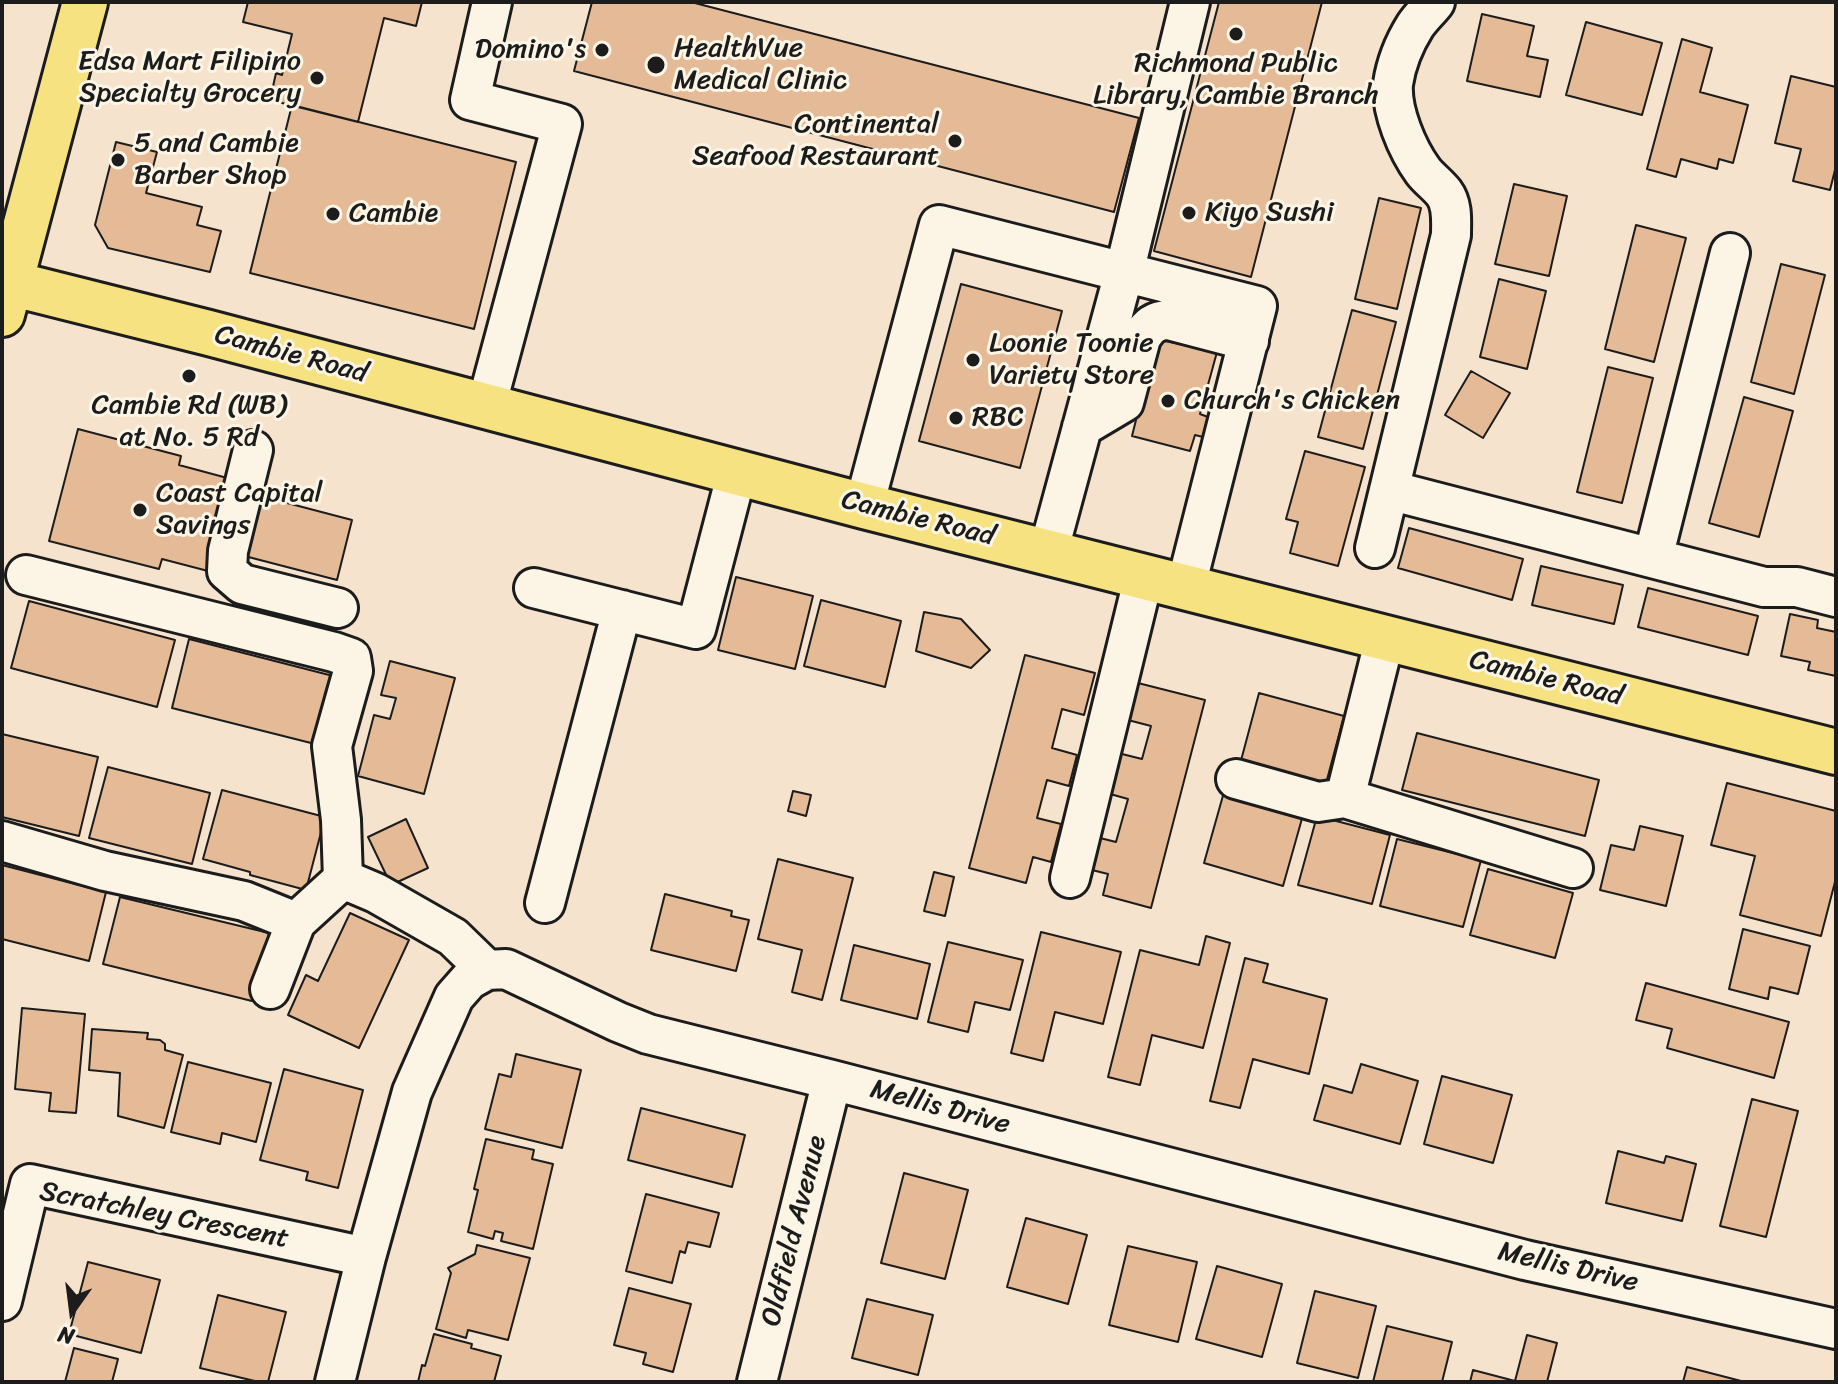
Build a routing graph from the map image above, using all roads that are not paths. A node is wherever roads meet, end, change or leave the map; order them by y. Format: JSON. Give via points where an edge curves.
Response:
{"nodes":[{"id":1,"x":85,"y":2,"type":"edge"},
{"id":2,"x":492,"y":2,"type":"edge"},
{"id":3,"x":1190,"y":2,"type":"edge"},
{"id":4,"x":1435,"y":2,"type":"edge"},
{"id":5,"x":1730,"y":253,"type":"dead end"},
{"id":6,"x":1124,"y":273,"type":"junction"},
{"id":7,"x":5,"y":292,"type":"edge"},
{"id":8,"x":1253,"y":323,"type":"junction"},
{"id":9,"x":486,"y":407,"type":"junction"},
{"id":10,"x":1082,"y":427,"type":"junction"},
{"id":11,"x":253,"y":450,"type":"dead end"},
{"id":12,"x":737,"y":472,"type":"junction"},
{"id":13,"x":1389,"y":490,"type":"junction"},
{"id":14,"x":864,"y":506,"type":"junction"},
{"id":15,"x":1375,"y":548,"type":"dead end"},
{"id":16,"x":1048,"y":553,"type":"junction"},
{"id":17,"x":1653,"y":558,"type":"junction"},
{"id":18,"x":26,"y":575,"type":"dead end"},
{"id":19,"x":1144,"y":576,"type":"junction"},
{"id":20,"x":1186,"y":586,"type":"junction"},
{"id":21,"x":534,"y":588,"type":"dead end"},
{"id":22,"x":1836,"y":597,"type":"edge"},
{"id":23,"x":338,"y":608,"type":"dead end"},
{"id":24,"x":622,"y":610,"type":"junction"},
{"id":25,"x":1385,"y":638,"type":"junction"},
{"id":26,"x":1836,"y":752,"type":"edge"},
{"id":27,"x":1236,"y":779,"type":"dead end"},
{"id":28,"x":1345,"y":798,"type":"junction"},
{"id":29,"x":2,"y":841,"type":"edge"},
{"id":30,"x":1573,"y":868,"type":"dead end"},
{"id":31,"x":1070,"y":878,"type":"dead end"},
{"id":32,"x":343,"y":879,"type":"junction"},
{"id":33,"x":545,"y":903,"type":"dead end"},
{"id":34,"x":296,"y":922,"type":"junction"},
{"id":35,"x":487,"y":970,"type":"junction"},
{"id":36,"x":270,"y":989,"type":"dead end"},
{"id":37,"x":832,"y":1080,"type":"junction"},
{"id":38,"x":366,"y":1257,"type":"junction"},
{"id":39,"x":2,"y":1301,"type":"edge"},
{"id":40,"x":1836,"y":1329,"type":"edge"},
{"id":41,"x":335,"y":1382,"type":"edge"},
{"id":42,"x":757,"y":1382,"type":"edge"}],
"edges":[{"from":1,"to":7,"type":"main road"},
{"from":2,"to":9,"type":"street","via":[[470,100],[562,124]]},
{"from":3,"to":6,"type":"street"},
{"from":4,"to":13,"type":"street","via":[[1410,33],[1393,84],[1403,137],[1449,202],[1451,235]]},
{"from":5,"to":17,"type":"street"},
{"from":6,"to":8,"type":"street"},
{"from":6,"to":10,"type":"street"},
{"from":6,"to":14,"type":"street","via":[[939,225]]},
{"from":7,"to":9,"type":"main road","name":"Cambie Road","via":[[225,337]]},
{"from":8,"to":10,"type":"street","via":[[1152,324],[1141,338],[1124,402]]},
{"from":8,"to":20,"type":"street"},
{"from":9,"to":12,"type":"main road","name":"Cambie Road"},
{"from":10,"to":16,"type":"street"},
{"from":11,"to":23,"type":"street","via":[[227,571],[242,584]]},
{"from":12,"to":14,"type":"main road","name":"Cambie Road"},
{"from":12,"to":24,"type":"street","via":[[696,629]]},
{"from":13,"to":15,"type":"street"},
{"from":13,"to":17,"type":"street"},
{"from":14,"to":16,"type":"main road","name":"Cambie Road"},
{"from":16,"to":19,"type":"main road","name":"Cambie Road"},
{"from":17,"to":22,"type":"street","via":[[1764,587],[1797,587]]},
{"from":18,"to":32,"type":"street","via":[[351,658],[353,671],[332,746]]},
{"from":19,"to":20,"type":"main road","name":"Cambie Road"},
{"from":19,"to":31,"type":"street"},
{"from":20,"to":25,"type":"main road","name":"Cambie Road"},
{"from":21,"to":24,"type":"street"},
{"from":24,"to":33,"type":"street"},
{"from":25,"to":26,"type":"main road","name":"Cambie Road"},
{"from":25,"to":28,"type":"street"},
{"from":27,"to":28,"type":"street","via":[[1318,802]]},
{"from":28,"to":30,"type":"street"},
{"from":29,"to":34,"type":"street","via":[[105,871],[244,901]]},
{"from":32,"to":34,"type":"street"},
{"from":32,"to":35,"type":"street","via":[[453,937]]},
{"from":34,"to":36,"type":"street"},
{"from":35,"to":37,"type":"street","name":"Mellis Drive","via":[[506,969],[648,1034]]},
{"from":35,"to":38,"type":"street","via":[[454,997],[412,1092]]},
{"from":37,"to":40,"type":"street","name":"Mellis Drive","via":[[1525,1260]]},
{"from":37,"to":42,"type":"street","name":"Oldfield Avenue"},
{"from":38,"to":39,"type":"street","name":"Scratchley Crescent","via":[[30,1184]]},
{"from":38,"to":41,"type":"street"}]}
